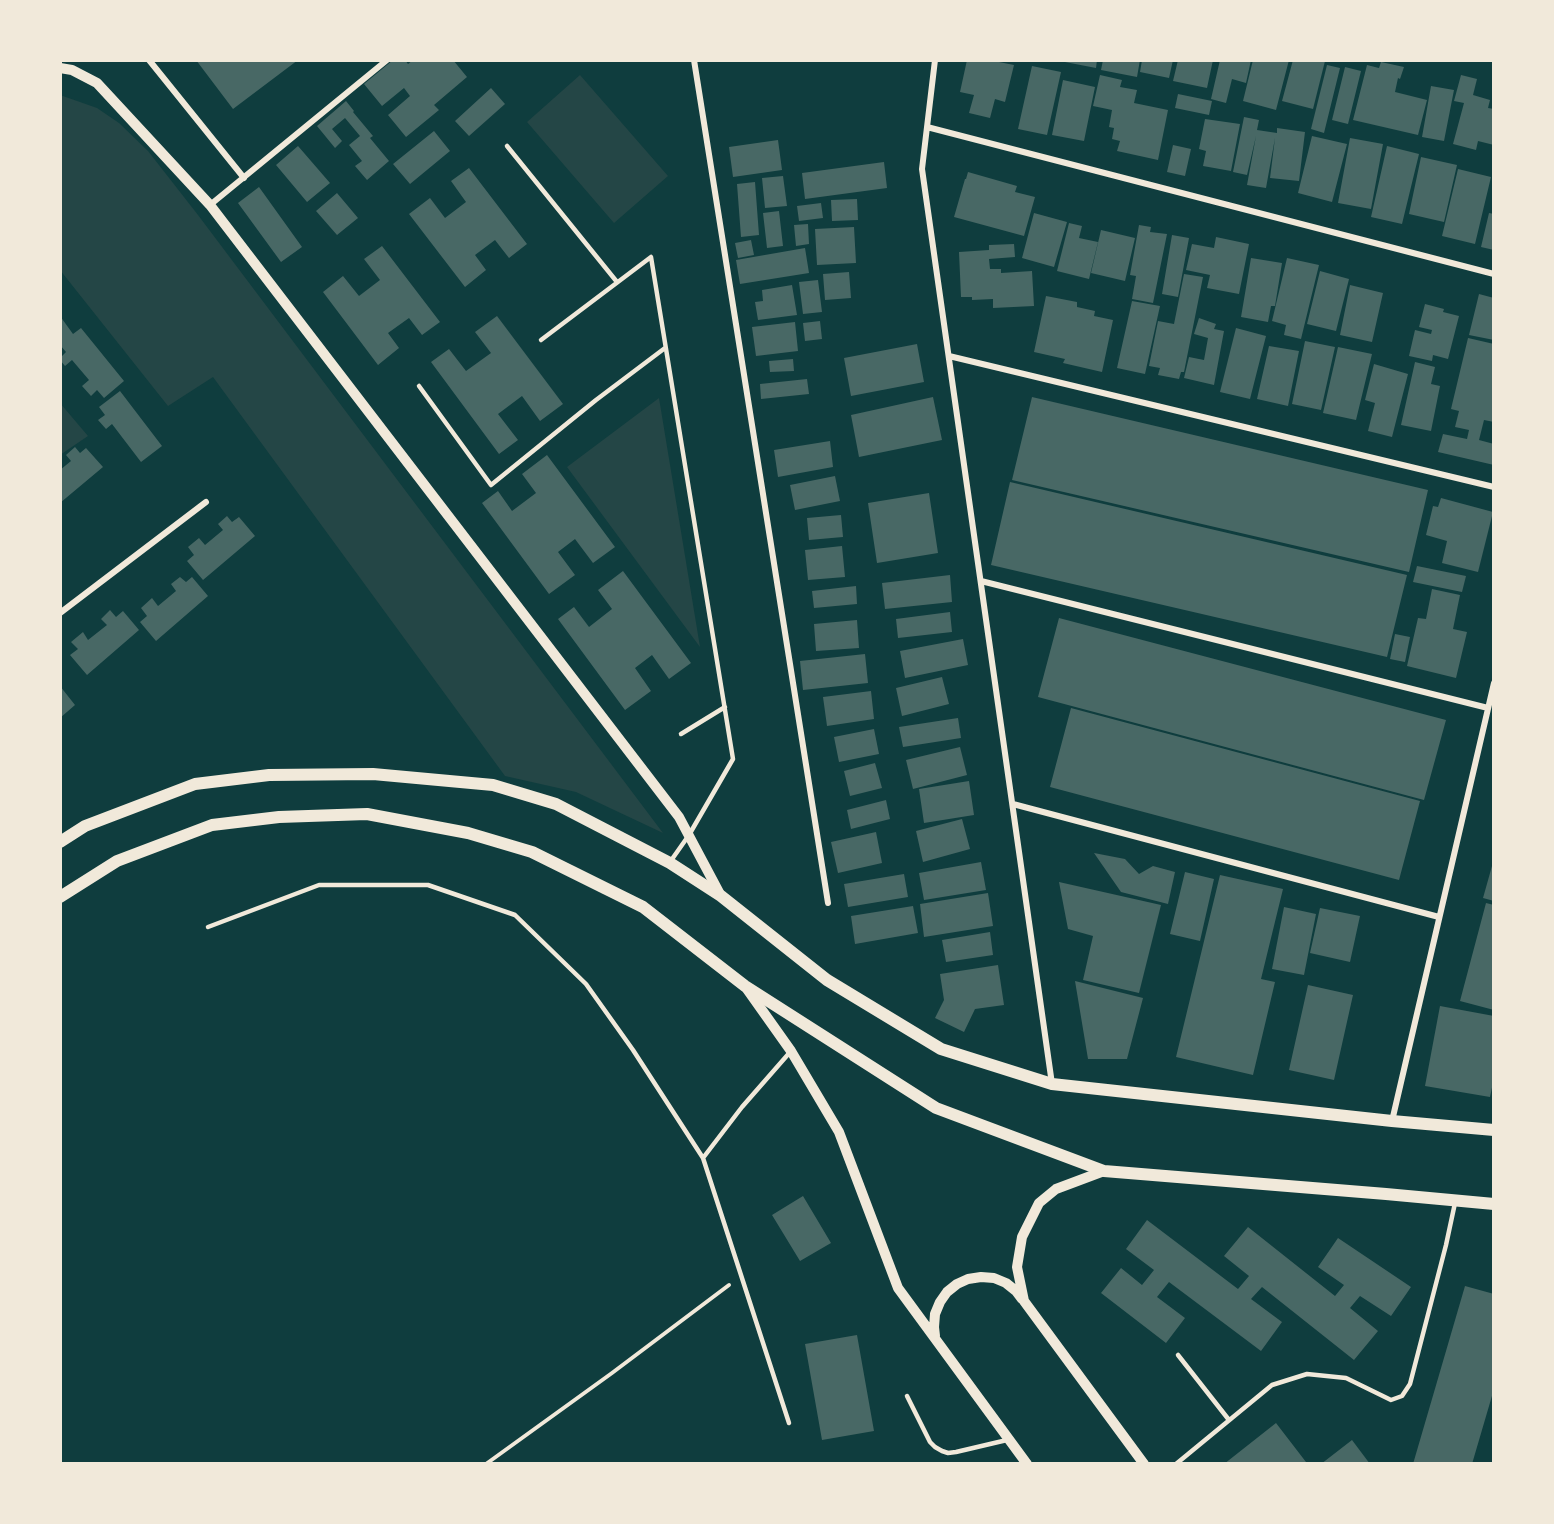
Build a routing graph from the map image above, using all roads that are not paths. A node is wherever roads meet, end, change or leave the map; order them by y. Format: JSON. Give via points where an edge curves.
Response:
{"nodes":[{"id":1,"x":149,"y":60,"type":"edge"},
{"id":2,"x":387,"y":60,"type":"edge"},
{"id":3,"x":694,"y":60,"type":"edge"},
{"id":4,"x":935,"y":60,"type":"edge"},
{"id":5,"x":60,"y":68,"type":"edge"},
{"id":6,"x":927,"y":127,"type":"junction"},
{"id":7,"x":507,"y":146,"type":"dead end"},
{"id":8,"x":244,"y":178,"type":"junction"},
{"id":9,"x":210,"y":205,"type":"junction"},
{"id":10,"x":1494,"y":274,"type":"edge"},
{"id":11,"x":616,"y":282,"type":"junction"},
{"id":12,"x":541,"y":340,"type":"dead end"},
{"id":13,"x":666,"y":348,"type":"junction"},
{"id":14,"x":949,"y":356,"type":"junction"},
{"id":15,"x":419,"y":386,"type":"dead end"},
{"id":16,"x":1494,"y":487,"type":"edge"},
{"id":17,"x":206,"y":502,"type":"dead end"},
{"id":18,"x":981,"y":581,"type":"junction"},
{"id":19,"x":60,"y":613,"type":"edge"},
{"id":20,"x":1494,"y":682,"type":"edge"},
{"id":21,"x":725,"y":707,"type":"junction"},
{"id":22,"x":1488,"y":708,"type":"junction"},
{"id":23,"x":681,"y":734,"type":"dead end"},
{"id":24,"x":1013,"y":804,"type":"junction"},
{"id":25,"x":689,"y":835,"type":"junction"},
{"id":26,"x":60,"y":842,"type":"edge"},
{"id":27,"x":670,"y":863,"type":"junction"},
{"id":28,"x":721,"y":896,"type":"junction"},
{"id":29,"x":60,"y":897,"type":"edge"},
{"id":30,"x":828,"y":903,"type":"dead end"},
{"id":31,"x":1439,"y":917,"type":"junction"},
{"id":32,"x":208,"y":927,"type":"dead end"},
{"id":33,"x":745,"y":986,"type":"junction"},
{"id":34,"x":791,"y":1051,"type":"junction"},
{"id":35,"x":1052,"y":1084,"type":"junction"},
{"id":36,"x":1392,"y":1120,"type":"junction"},
{"id":37,"x":1494,"y":1130,"type":"edge"},
{"id":38,"x":703,"y":1158,"type":"junction"},
{"id":39,"x":1104,"y":1171,"type":"junction"},
{"id":40,"x":1455,"y":1200,"type":"junction"},
{"id":41,"x":1494,"y":1204,"type":"edge"},
{"id":42,"x":1024,"y":1301,"type":"junction"},
{"id":43,"x":936,"y":1340,"type":"junction"},
{"id":44,"x":1178,"y":1355,"type":"dead end"},
{"id":45,"x":906,"y":1396,"type":"dead end"},
{"id":46,"x":1229,"y":1420,"type":"junction"},
{"id":47,"x":789,"y":1423,"type":"dead end"},
{"id":48,"x":1010,"y":1439,"type":"junction"},
{"id":49,"x":1028,"y":1464,"type":"edge"},
{"id":50,"x":1144,"y":1464,"type":"edge"},
{"id":51,"x":1176,"y":1464,"type":"edge"}],
"edges":[{"from":1,"to":8,"type":"street"},
{"from":2,"to":8,"type":"street"},
{"from":3,"to":30,"type":"street"},
{"from":4,"to":6,"type":"street"},
{"from":5,"to":9,"type":"street","via":[[98,83]]},
{"from":6,"to":10,"type":"street"},
{"from":6,"to":14,"type":"street","via":[[922,170]]},
{"from":7,"to":11,"type":"lane"},
{"from":8,"to":9,"type":"street"},
{"from":9,"to":25,"type":"street"},
{"from":11,"to":12,"type":"lane"},
{"from":11,"to":13,"type":"lane","via":[[651,257]]},
{"from":13,"to":15,"type":"lane","via":[[491,485]]},
{"from":13,"to":21,"type":"lane"},
{"from":14,"to":16,"type":"street"},
{"from":14,"to":18,"type":"street"},
{"from":17,"to":19,"type":"street"},
{"from":18,"to":22,"type":"street"},
{"from":18,"to":24,"type":"street"},
{"from":20,"to":22,"type":"street"},
{"from":21,"to":23,"type":"lane"},
{"from":21,"to":25,"type":"lane","via":[[734,759]]},
{"from":22,"to":31,"type":"street"},
{"from":24,"to":31,"type":"street"},
{"from":24,"to":35,"type":"street"},
{"from":25,"to":27,"type":"lane"},
{"from":25,"to":28,"type":"street"},
{"from":26,"to":27,"type":"main road","via":[[85,826],[195,784],[269,775],[374,774],[493,785],[556,804]]},
{"from":27,"to":28,"type":"main road"},
{"from":28,"to":35,"type":"main road","via":[[827,980],[941,1049]]},
{"from":29,"to":33,"type":"main road","via":[[117,861],[212,825],[279,817],[367,814],[468,833],[532,852],[644,907]]},
{"from":31,"to":36,"type":"street"},
{"from":32,"to":38,"type":"lane","via":[[319,885],[428,885],[515,915],[586,984]]},
{"from":33,"to":34,"type":"street"},
{"from":33,"to":39,"type":"main road","via":[[936,1108]]},
{"from":34,"to":38,"type":"lane"},
{"from":34,"to":43,"type":"street","via":[[839,1132],[898,1288]]},
{"from":35,"to":36,"type":"main road"},
{"from":36,"to":37,"type":"main road"},
{"from":38,"to":47,"type":"lane"},
{"from":39,"to":40,"type":"main road"},
{"from":39,"to":42,"type":"street","via":[[1056,1189],[1039,1203],[1022,1237],[1017,1267]]},
{"from":40,"to":41,"type":"main road"},
{"from":40,"to":46,"type":"lane","via":[[1410,1384],[1402,1396],[1391,1400],[1346,1378],[1307,1374],[1272,1385]]},
{"from":42,"to":43,"type":"street","via":[[1006,1283],[994,1278],[981,1277],[957,1284],[947,1292],[935,1314]]},
{"from":42,"to":50,"type":"street"},
{"from":43,"to":48,"type":"street"},
{"from":44,"to":46,"type":"lane"},
{"from":45,"to":48,"type":"lane","via":[[930,1442],[942,1451],[956,1452]]},
{"from":46,"to":51,"type":"lane"},
{"from":48,"to":49,"type":"street"}]}
